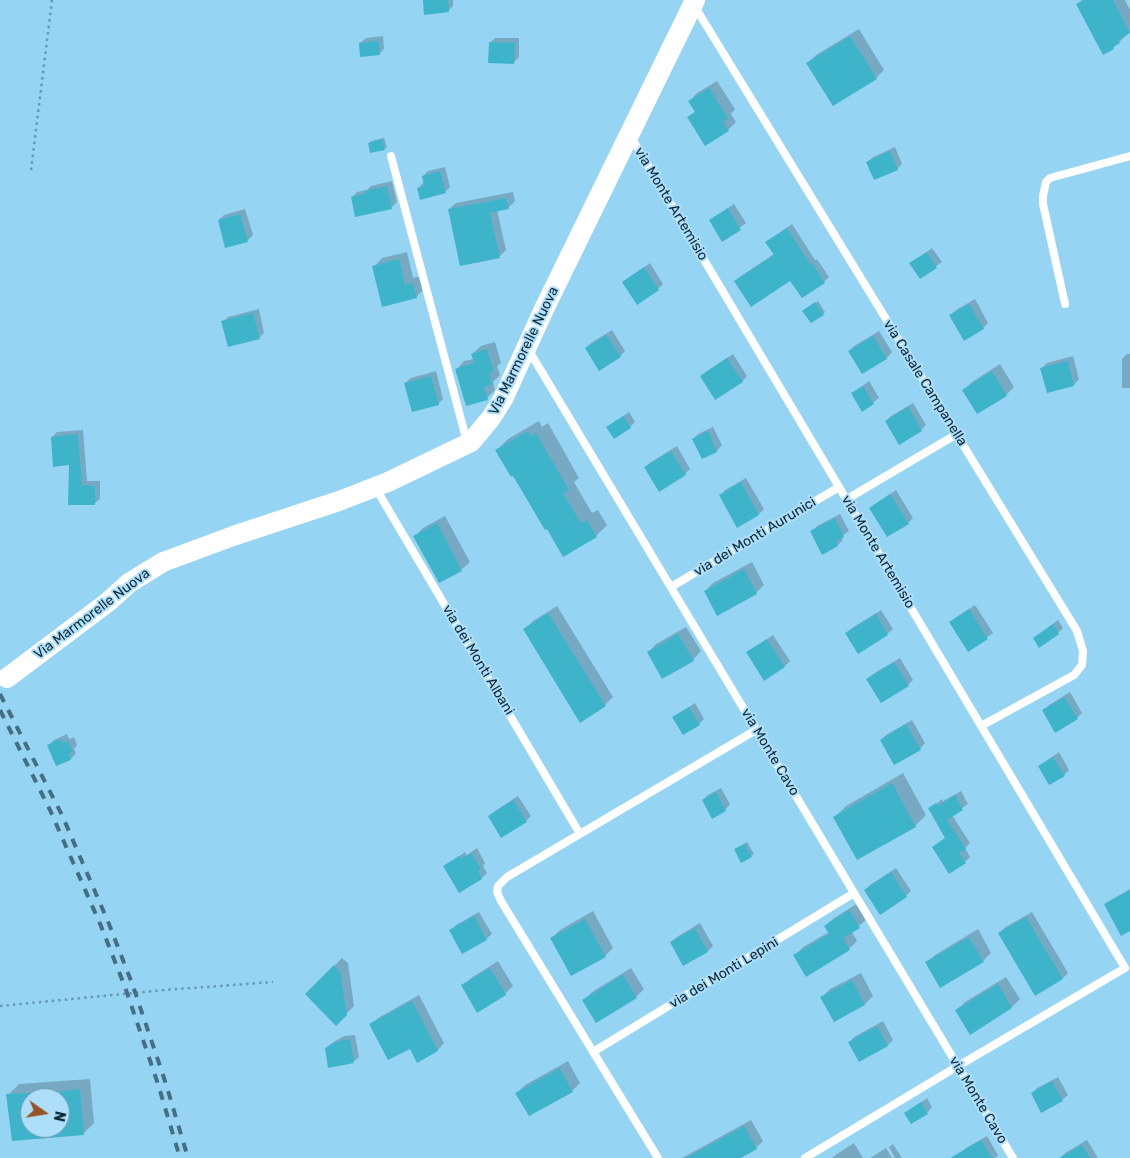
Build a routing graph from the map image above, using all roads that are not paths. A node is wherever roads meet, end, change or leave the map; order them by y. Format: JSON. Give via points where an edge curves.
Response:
{"nodes":[{"id":1,"x":694,"y":2,"type":"edge"},
{"id":2,"x":630,"y":135,"type":"junction"},
{"id":3,"x":391,"y":156,"type":"dead end"},
{"id":4,"x":1130,"y":156,"type":"edge"},
{"id":5,"x":1065,"y":304,"type":"dead end"},
{"id":6,"x":527,"y":347,"type":"junction"},
{"id":7,"x":957,"y":434,"type":"junction"},
{"id":8,"x":467,"y":444,"type":"junction"},
{"id":9,"x":375,"y":487,"type":"junction"},
{"id":10,"x":839,"y":487,"type":"junction"},
{"id":11,"x":847,"y":499,"type":"junction"},
{"id":12,"x":671,"y":588,"type":"junction"},
{"id":13,"x":7,"y":678,"type":"dead end"},
{"id":14,"x":982,"y":726,"type":"junction"},
{"id":15,"x":756,"y":730,"type":"junction"},
{"id":16,"x":580,"y":834,"type":"junction"},
{"id":17,"x":854,"y":894,"type":"junction"},
{"id":18,"x":594,"y":1052,"type":"junction"},
{"id":19,"x":958,"y":1066,"type":"junction"},
{"id":20,"x":658,"y":1158,"type":"edge"},
{"id":21,"x":805,"y":1158,"type":"edge"},
{"id":22,"x":1013,"y":1158,"type":"edge"}],
"edges":[{"from":1,"to":2,"type":"street","name":"Via Marmorelle Nuova"},
{"from":1,"to":7,"type":"lane","name":"via Casale Campanella"},
{"from":2,"to":6,"type":"street","name":"Via Marmorelle Nuova"},
{"from":2,"to":10,"type":"lane","name":"via Monte Artemisio"},
{"from":3,"to":8,"type":"lane"},
{"from":4,"to":5,"type":"lane","via":[[1050,178],[1046,182],[1044,204]]},
{"from":6,"to":8,"type":"street","name":"Via Marmorelle Nuova","via":[[503,399],[483,430]]},
{"from":6,"to":12,"type":"lane","name":"via Monte Cavo"},
{"from":7,"to":11,"type":"lane"},
{"from":7,"to":14,"type":"lane","name":"via Casale Campanella","via":[[1077,631],[1083,651],[1082,665],[1074,675]]},
{"from":8,"to":9,"type":"street","name":"Via Marmorelle Nuova"},
{"from":9,"to":13,"type":"street","name":"Via Marmorelle Nuova","via":[[163,562],[129,583]]},
{"from":9,"to":16,"type":"lane","name":"via dei Monti Albani"},
{"from":10,"to":11,"type":"lane","name":"via Monte Artemisio"},
{"from":10,"to":12,"type":"lane","name":"via dei Monti Aurunici"},
{"from":11,"to":14,"type":"lane","name":"via Monte Artemisio"},
{"from":12,"to":15,"type":"lane","name":"via Monte Cavo"},
{"from":14,"to":19,"type":"lane","name":"via Monte Artemisio","via":[[1125,968]]},
{"from":15,"to":16,"type":"lane"},
{"from":15,"to":17,"type":"lane","name":"via Monte Cavo"},
{"from":16,"to":18,"type":"lane","via":[[507,877],[497,892]]},
{"from":17,"to":18,"type":"lane","name":"via dei Monti Lepini"},
{"from":17,"to":19,"type":"lane","name":"via Monte Cavo"},
{"from":18,"to":20,"type":"lane"},
{"from":19,"to":21,"type":"lane"},
{"from":19,"to":22,"type":"lane","name":"via Monte Cavo"}]}
